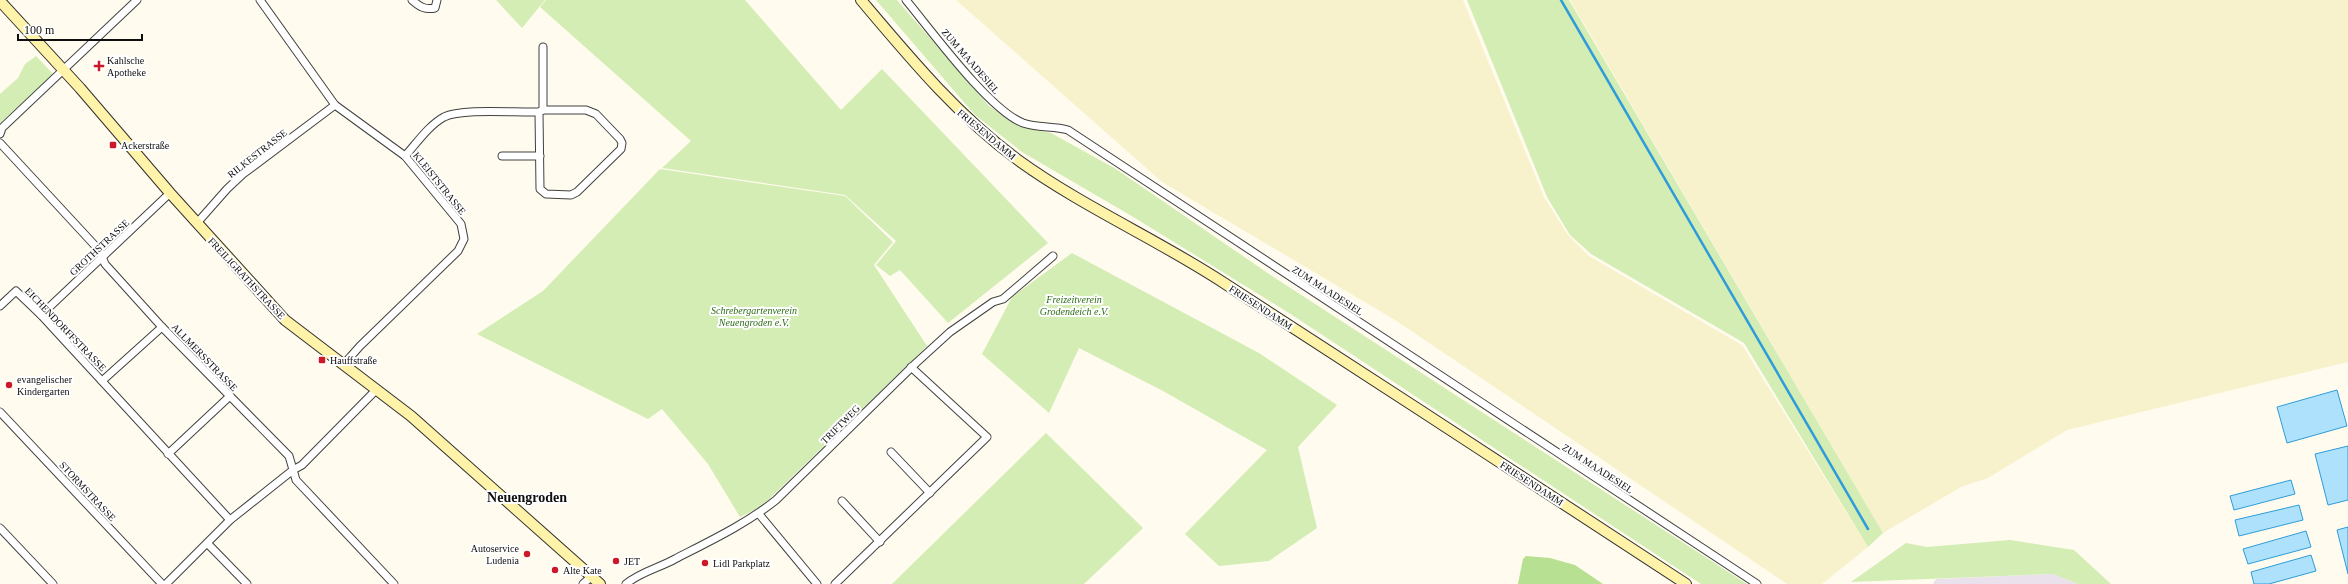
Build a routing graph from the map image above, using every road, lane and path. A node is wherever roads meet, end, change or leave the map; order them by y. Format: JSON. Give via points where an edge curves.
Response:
{"nodes":[{"id":1,"x":137,"y":0,"type":"edge"},
{"id":2,"x":260,"y":0,"type":"edge"},
{"id":3,"x":412,"y":0,"type":"edge"},
{"id":4,"x":437,"y":0,"type":"edge"},
{"id":5,"x":861,"y":0,"type":"edge"},
{"id":6,"x":906,"y":0,"type":"edge"},
{"id":7,"x":0,"y":1,"type":"edge"},
{"id":8,"x":543,"y":46,"type":"dead end"},
{"id":9,"x":64,"y":70,"type":"junction"},
{"id":10,"x":335,"y":105,"type":"junction"},
{"id":11,"x":541,"y":111,"type":"junction"},
{"id":12,"x":0,"y":134,"type":"edge"},
{"id":13,"x":0,"y":143,"type":"edge"},
{"id":14,"x":405,"y":156,"type":"junction"},
{"id":15,"x":502,"y":156,"type":"dead end"},
{"id":16,"x":540,"y":156,"type":"junction"},
{"id":17,"x":170,"y":193,"type":"junction"},
{"id":18,"x":197,"y":223,"type":"junction"},
{"id":19,"x":1053,"y":256,"type":"dead end"},
{"id":20,"x":104,"y":258,"type":"junction"},
{"id":21,"x":0,"y":306,"type":"edge"},
{"id":22,"x":41,"y":315,"type":"junction"},
{"id":23,"x":162,"y":327,"type":"junction"},
{"id":24,"x":344,"y":364,"type":"junction"},
{"id":25,"x":911,"y":367,"type":"junction"},
{"id":26,"x":102,"y":381,"type":"junction"},
{"id":27,"x":377,"y":389,"type":"junction"},
{"id":28,"x":230,"y":396,"type":"junction"},
{"id":29,"x":0,"y":412,"type":"edge"},
{"id":30,"x":891,"y":452,"type":"dead end"},
{"id":31,"x":168,"y":454,"type":"junction"},
{"id":32,"x":293,"y":470,"type":"junction"},
{"id":33,"x":930,"y":493,"type":"junction"},
{"id":34,"x":842,"y":501,"type":"dead end"},
{"id":35,"x":759,"y":514,"type":"junction"},
{"id":36,"x":230,"y":520,"type":"junction"},
{"id":37,"x":0,"y":528,"type":"edge"},
{"id":38,"x":880,"y":542,"type":"junction"},
{"id":39,"x":208,"y":544,"type":"junction"},
{"id":40,"x":592,"y":577,"type":"junction"},
{"id":41,"x":53,"y":584,"type":"edge"},
{"id":42,"x":162,"y":584,"type":"edge"},
{"id":43,"x":166,"y":584,"type":"edge"},
{"id":44,"x":246,"y":584,"type":"edge"},
{"id":45,"x":394,"y":584,"type":"edge"},
{"id":46,"x":584,"y":584,"type":"edge"},
{"id":47,"x":600,"y":584,"type":"edge"},
{"id":48,"x":626,"y":584,"type":"edge"},
{"id":49,"x":817,"y":584,"type":"edge"},
{"id":50,"x":835,"y":584,"type":"edge"},
{"id":51,"x":1686,"y":584,"type":"edge"},
{"id":52,"x":1757,"y":584,"type":"edge"}],
"edges":[{"from":1,"to":9,"type":"street"},
{"from":2,"to":10,"type":"street","name":"KLEISTSTRASSE"},
{"from":3,"to":4,"type":"street","via":[[422,8],[428,9],[435,8]]},
{"from":5,"to":51,"type":"main road","name":"FRIESENDAMM","via":[[923,72],[968,119],[1018,160],[1072,195],[1215,277]]},
{"from":6,"to":52,"type":"street","name":"ZUM MAADESIEL","via":[[979,87],[1017,120],[1034,126],[1068,130]]},
{"from":7,"to":9,"type":"main road","name":"FREILIGRATHSTRASSE"},
{"from":8,"to":11,"type":"street"},
{"from":9,"to":12,"type":"street","via":[[2,128]]},
{"from":9,"to":17,"type":"main road","name":"FREILIGRATHSTRASSE"},
{"from":10,"to":14,"type":"street","name":"KLEISTSTRASSE"},
{"from":10,"to":18,"type":"street","name":"RILKESTRASSE","via":[[227,188]]},
{"from":11,"to":14,"type":"street","via":[[458,113],[444,117]]},
{"from":11,"to":16,"type":"street"},
{"from":11,"to":16,"type":"street","via":[[586,110],[596,114],[622,143],[621,149],[571,195],[546,194],[540,189]]},
{"from":13,"to":20,"type":"street","name":"ALLMERSSTRASSE"},
{"from":14,"to":24,"type":"street","name":"KLEISTSTRASSE","via":[[461,224],[464,239],[458,251]]},
{"from":15,"to":16,"type":"street"},
{"from":17,"to":18,"type":"main road","name":"FREILIGRATHSTRASSE"},
{"from":17,"to":20,"type":"street","name":"GROTHSTRASSE"},
{"from":18,"to":24,"type":"main road","name":"FREILIGRATHSTRASSE","via":[[285,320]]},
{"from":19,"to":25,"type":"street","name":"TRIFTWEG","via":[[1002,298],[950,332]]},
{"from":20,"to":22,"type":"street","name":"GROTHSTRASSE"},
{"from":20,"to":23,"type":"street","name":"ALLMERSSTRASSE","via":[[105,264]]},
{"from":21,"to":22,"type":"street","name":"EICHENDORFFSTRASSE","via":[[16,291]]},
{"from":22,"to":26,"type":"street","name":"EICHENDORFFSTRASSE"},
{"from":23,"to":26,"type":"street","name":"EICHENDORFFSTRASSE"},
{"from":23,"to":28,"type":"street","name":"ALLMERSSTRASSE"},
{"from":24,"to":27,"type":"main road","name":"FREILIGRATHSTRASSE"},
{"from":25,"to":33,"type":"street","via":[[987,437]]},
{"from":25,"to":35,"type":"street","name":"TRIFTWEG"},
{"from":26,"to":31,"type":"street","name":"EICHENDORFFSTRASSE"},
{"from":27,"to":32,"type":"street","via":[[302,465]]},
{"from":27,"to":40,"type":"main road","name":"FREILIGRATHSTRASSE","via":[[411,416]]},
{"from":28,"to":31,"type":"street"},
{"from":28,"to":32,"type":"street","name":"ALLMERSSTRASSE","via":[[288,456]]},
{"from":29,"to":42,"type":"street","name":"STORMSTRASSE"},
{"from":30,"to":33,"type":"street"},
{"from":31,"to":36,"type":"street","name":"EICHENDORFFSTRASSE"},
{"from":32,"to":36,"type":"street"},
{"from":32,"to":45,"type":"street","name":"ALLMERSSTRASSE","via":[[296,480]]},
{"from":33,"to":38,"type":"street"},
{"from":34,"to":38,"type":"street"},
{"from":35,"to":48,"type":"street","name":"TRIFTWEG"},
{"from":35,"to":49,"type":"street"},
{"from":36,"to":39,"type":"street"},
{"from":37,"to":41,"type":"street"},
{"from":38,"to":50,"type":"street"},
{"from":39,"to":43,"type":"street"},
{"from":39,"to":44,"type":"street"},
{"from":40,"to":46,"type":"street"},
{"from":40,"to":47,"type":"main road","name":"FREILIGRATHSTRASSE"}]}
